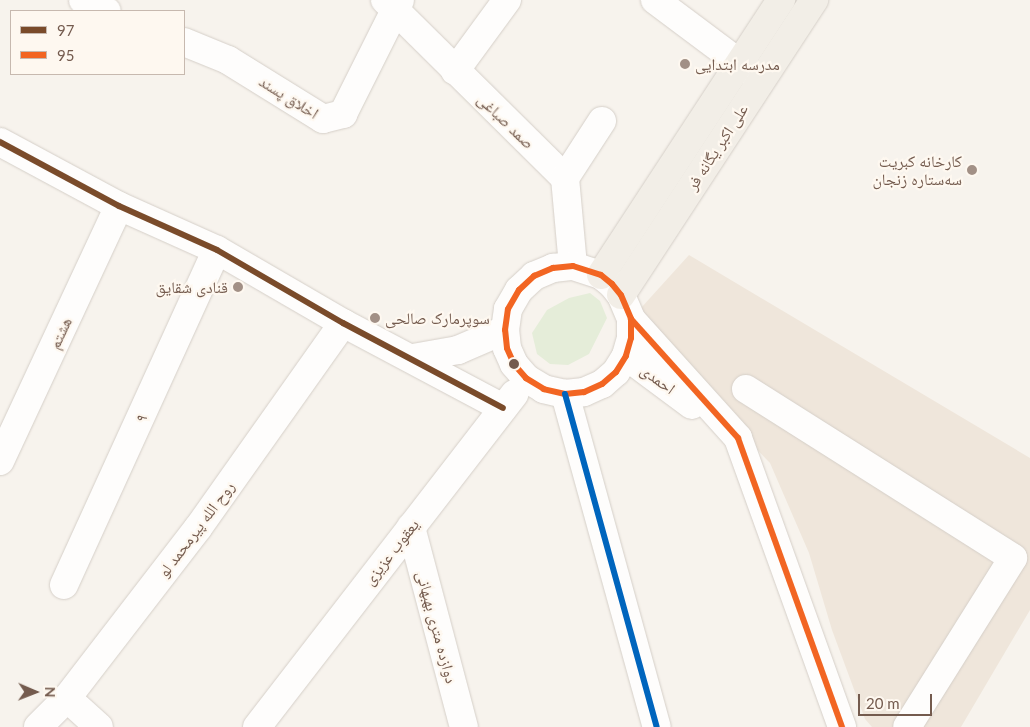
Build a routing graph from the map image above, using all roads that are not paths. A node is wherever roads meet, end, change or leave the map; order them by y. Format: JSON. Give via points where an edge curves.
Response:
{"nodes":[{"id":1,"x":83,"y":0,"type":"edge"},
{"id":2,"x":507,"y":0,"type":"edge"},
{"id":3,"x":655,"y":0,"type":"edge"},
{"id":4,"x":781,"y":0,"type":"edge"},
{"id":5,"x":814,"y":0,"type":"edge"},
{"id":6,"x":393,"y":3,"type":"edge"},
{"id":7,"x":105,"y":10,"type":"edge"},
{"id":8,"x":185,"y":42,"type":"edge"},
{"id":9,"x":455,"y":71,"type":"junction"},
{"id":10,"x":751,"y":72,"type":"junction"},
{"id":11,"x":602,"y":121,"type":"dead end"},
{"id":12,"x":0,"y":142,"type":"edge"},
{"id":13,"x":565,"y":178,"type":"junction"},
{"id":14,"x":119,"y":206,"type":"junction"},
{"id":15,"x":217,"y":250,"type":"junction"},
{"id":16,"x":572,"y":266,"type":"junction"},
{"id":17,"x":601,"y":275,"type":"junction"},
{"id":18,"x":626,"y":307,"type":"junction"},
{"id":19,"x":343,"y":323,"type":"junction"},
{"id":20,"x":505,"y":330,"type":"junction"},
{"id":21,"x":626,"y":356,"type":"junction"},
{"id":22,"x":413,"y":358,"type":"junction"},
{"id":23,"x":526,"y":378,"type":"junction"},
{"id":24,"x":746,"y":389,"type":"dead end"},
{"id":25,"x":566,"y":394,"type":"junction"},
{"id":26,"x":503,"y":408,"type":"junction"},
{"id":27,"x":738,"y":438,"type":"junction"},
{"id":28,"x":0,"y":460,"type":"edge"},
{"id":29,"x":411,"y":527,"type":"junction"},
{"id":30,"x":64,"y":586,"type":"dead end"},
{"id":31,"x":67,"y":698,"type":"junction"},
{"id":32,"x":267,"y":722,"type":"edge"},
{"id":33,"x":38,"y":727,"type":"edge"},
{"id":34,"x":99,"y":727,"type":"edge"},
{"id":35,"x":464,"y":727,"type":"edge"},
{"id":36,"x":657,"y":727,"type":"edge"},
{"id":37,"x":842,"y":727,"type":"edge"},
{"id":38,"x":907,"y":727,"type":"edge"}],
"edges":[{"from":1,"to":7,"type":"street"},
{"from":2,"to":9,"type":"street"},
{"from":3,"to":10,"type":"street"},
{"from":4,"to":10,"type":"main road","name":"علی اکبر یگانه فر"},
{"from":5,"to":10,"type":"main road","name":"علی اکبر یگانه فر"},
{"from":6,"to":8,"type":"street","name":"اخلاق پسند","via":[[343,114],[323,119],[228,60]]},
{"from":6,"to":9,"type":"street","name":"صمد صباغی"},
{"from":9,"to":13,"type":"street","name":"صمد صباغی"},
{"from":10,"to":17,"type":"main road","name":"علی اکبر یگانه فر"},
{"from":10,"to":18,"type":"main road","name":"علی اکبر یگانه فر"},
{"from":11,"to":13,"type":"street"},
{"from":12,"to":14,"type":"street"},
{"from":13,"to":16,"type":"street"},
{"from":14,"to":15,"type":"street"},
{"from":14,"to":28,"type":"street","name":"هشتم"},
{"from":15,"to":19,"type":"street"},
{"from":15,"to":30,"type":"street","name":"۹"},
{"from":16,"to":17,"type":"street"},
{"from":16,"to":20,"type":"street","via":[[553,268],[534,276],[519,290],[508,309]]},
{"from":17,"to":18,"type":"street"},
{"from":18,"to":21,"type":"street","via":[[631,338]]},
{"from":18,"to":27,"type":"street","name":"احمدی"},
{"from":19,"to":22,"type":"street"},
{"from":19,"to":31,"type":"street","name":"روح الله پیرمحمد لو","via":[[198,528]]},
{"from":20,"to":22,"type":"street","via":[[458,350]]},
{"from":20,"to":23,"type":"street","via":[[514,364]]},
{"from":21,"to":25,"type":"street","via":[[616,372],[602,384],[584,392]]},
{"from":21,"to":27,"type":"street","name":"احمدی"},
{"from":22,"to":26,"type":"street"},
{"from":23,"to":25,"type":"street","via":[[544,389]]},
{"from":23,"to":26,"type":"street","name":"یعقوب عزیزی"},
{"from":24,"to":38,"type":"street","via":[[1013,558]]},
{"from":25,"to":36,"type":"street"},
{"from":26,"to":29,"type":"street","name":"یعقوب عزیزی"},
{"from":27,"to":37,"type":"street","name":"احمدی"},
{"from":29,"to":32,"type":"street","name":"یعقوب عزیزی"},
{"from":29,"to":35,"type":"street","name":"دوازده متری بهبهانی"},
{"from":31,"to":33,"type":"street","name":"روح الله پیرمحمد لو"},
{"from":31,"to":34,"type":"street"}]}
